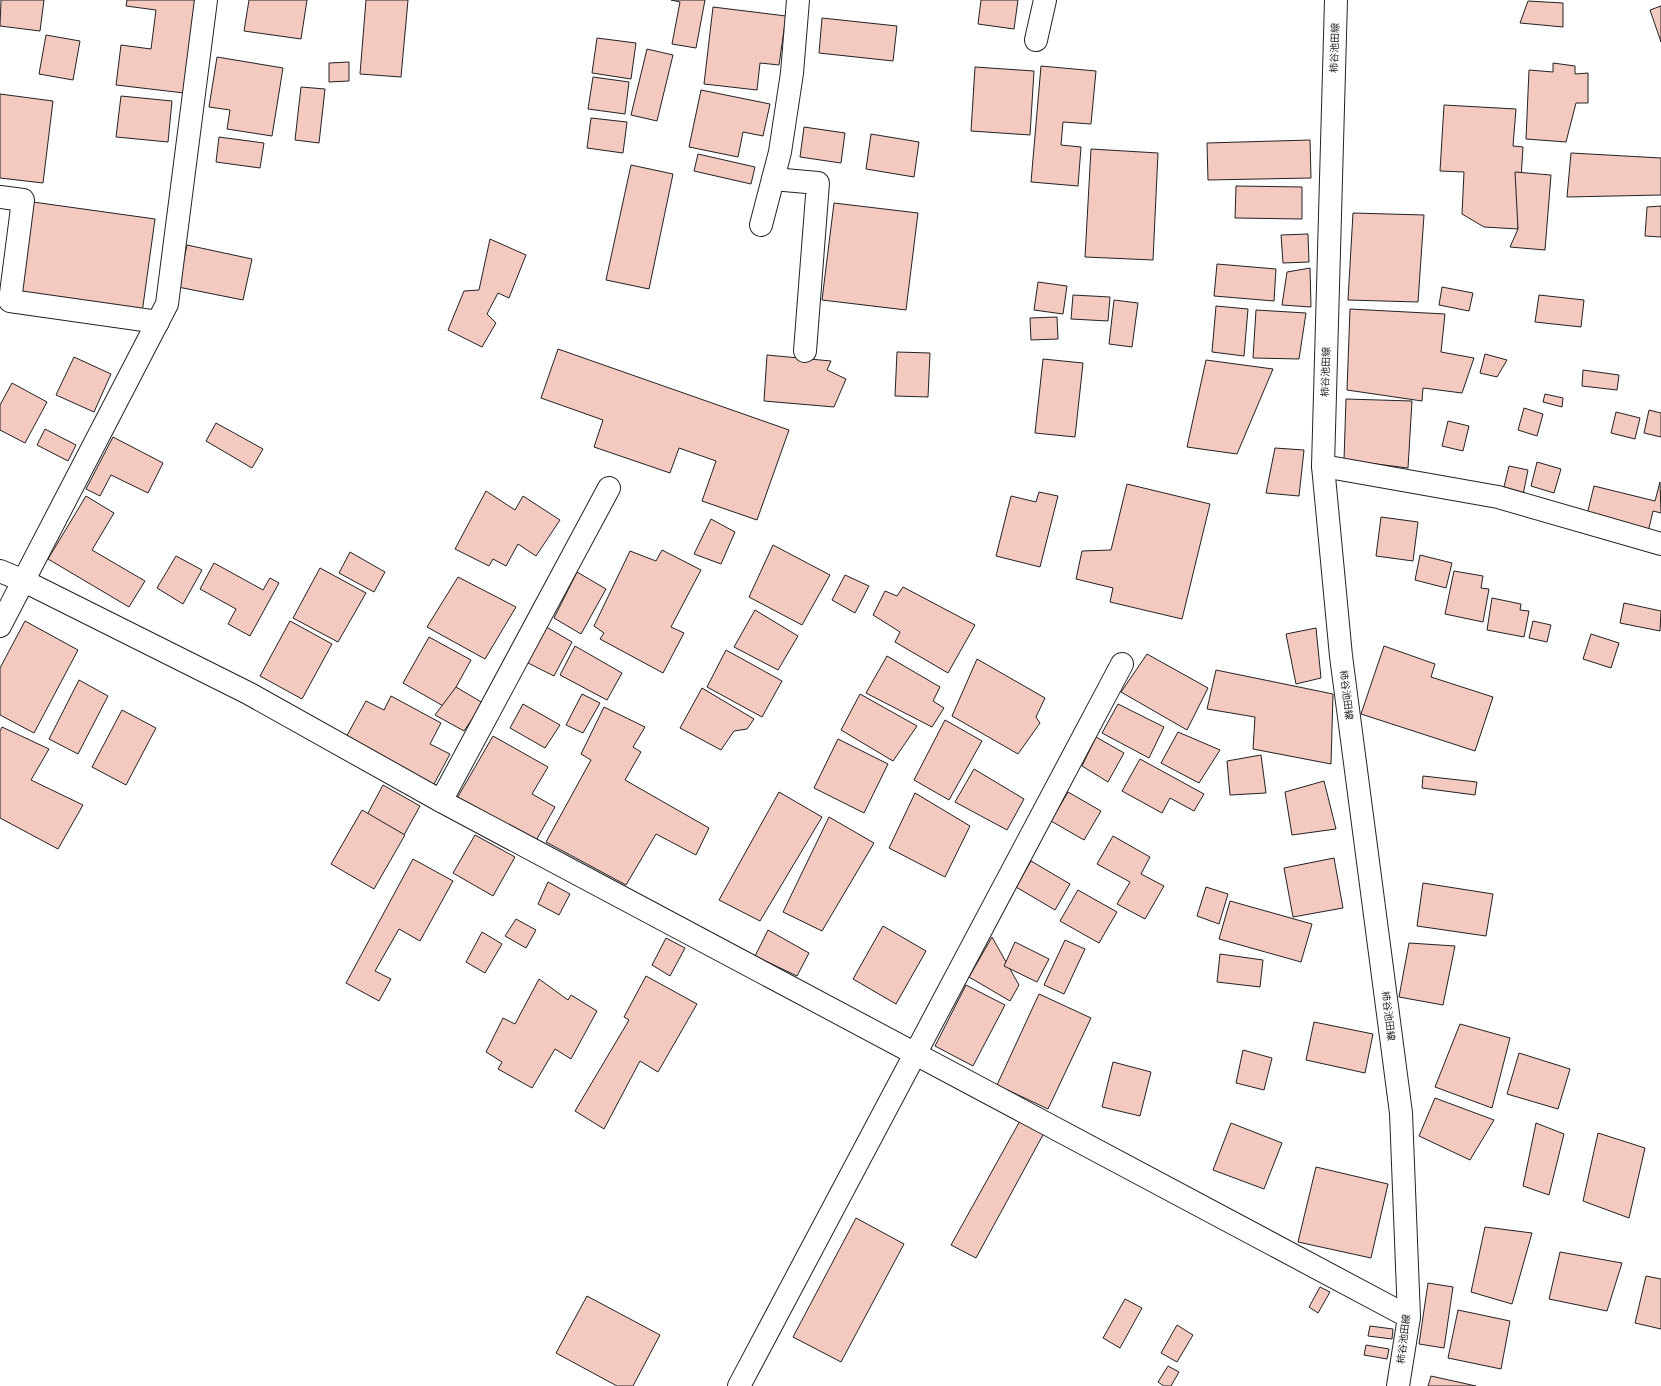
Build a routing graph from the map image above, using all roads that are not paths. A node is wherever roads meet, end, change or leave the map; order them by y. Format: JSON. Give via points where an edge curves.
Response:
{"nodes":[{"id":1,"x":206,"y":0,"type":"edge"},
{"id":2,"x":798,"y":0,"type":"edge"},
{"id":3,"x":1045,"y":0,"type":"edge"},
{"id":4,"x":1336,"y":0,"type":"edge"},
{"id":5,"x":1036,"y":40,"type":"dead end"},
{"id":6,"x":773,"y":178,"type":"junction"},
{"id":7,"x":0,"y":197,"type":"edge"},
{"id":8,"x":761,"y":225,"type":"dead end"},
{"id":9,"x":158,"y":322,"type":"junction"},
{"id":10,"x":806,"y":350,"type":"dead end"},
{"id":11,"x":1323,"y":466,"type":"junction"},
{"id":12,"x":609,"y":488,"type":"dead end"},
{"id":13,"x":1661,"y":544,"type":"edge"},
{"id":14,"x":0,"y":571,"type":"edge"},
{"id":15,"x":24,"y":581,"type":"junction"},
{"id":16,"x":0,"y":626,"type":"edge"},
{"id":17,"x":1122,"y":664,"type":"dead end"},
{"id":18,"x":441,"y":801,"type":"junction"},
{"id":19,"x":914,"y":1054,"type":"junction"},
{"id":20,"x":1409,"y":1317,"type":"junction"},
{"id":21,"x":739,"y":1386,"type":"edge"},
{"id":22,"x":1398,"y":1386,"type":"edge"}],
"edges":[{"from":1,"to":9,"type":"street","via":[[167,304]]},
{"from":2,"to":6,"type":"street","via":[[792,73],[780,152]]},
{"from":3,"to":5,"type":"street"},
{"from":4,"to":11,"type":"street","name":"柿谷池田線"},
{"from":6,"to":8,"type":"street"},
{"from":6,"to":10,"type":"street","via":[[818,183]]},
{"from":7,"to":9,"type":"street","via":[[23,200],[10,301]]},
{"from":9,"to":15,"type":"street"},
{"from":11,"to":13,"type":"street","via":[[1498,497]]},
{"from":11,"to":20,"type":"street","name":"柿谷池田線","via":[[1341,656],[1401,1113]]},
{"from":12,"to":18,"type":"street"},
{"from":14,"to":15,"type":"street"},
{"from":15,"to":16,"type":"street"},
{"from":15,"to":18,"type":"street","via":[[248,693]]},
{"from":17,"to":19,"type":"street"},
{"from":18,"to":19,"type":"street"},
{"from":19,"to":20,"type":"street"},
{"from":19,"to":21,"type":"street"},
{"from":20,"to":22,"type":"street","name":"柿谷池田線"}]}
